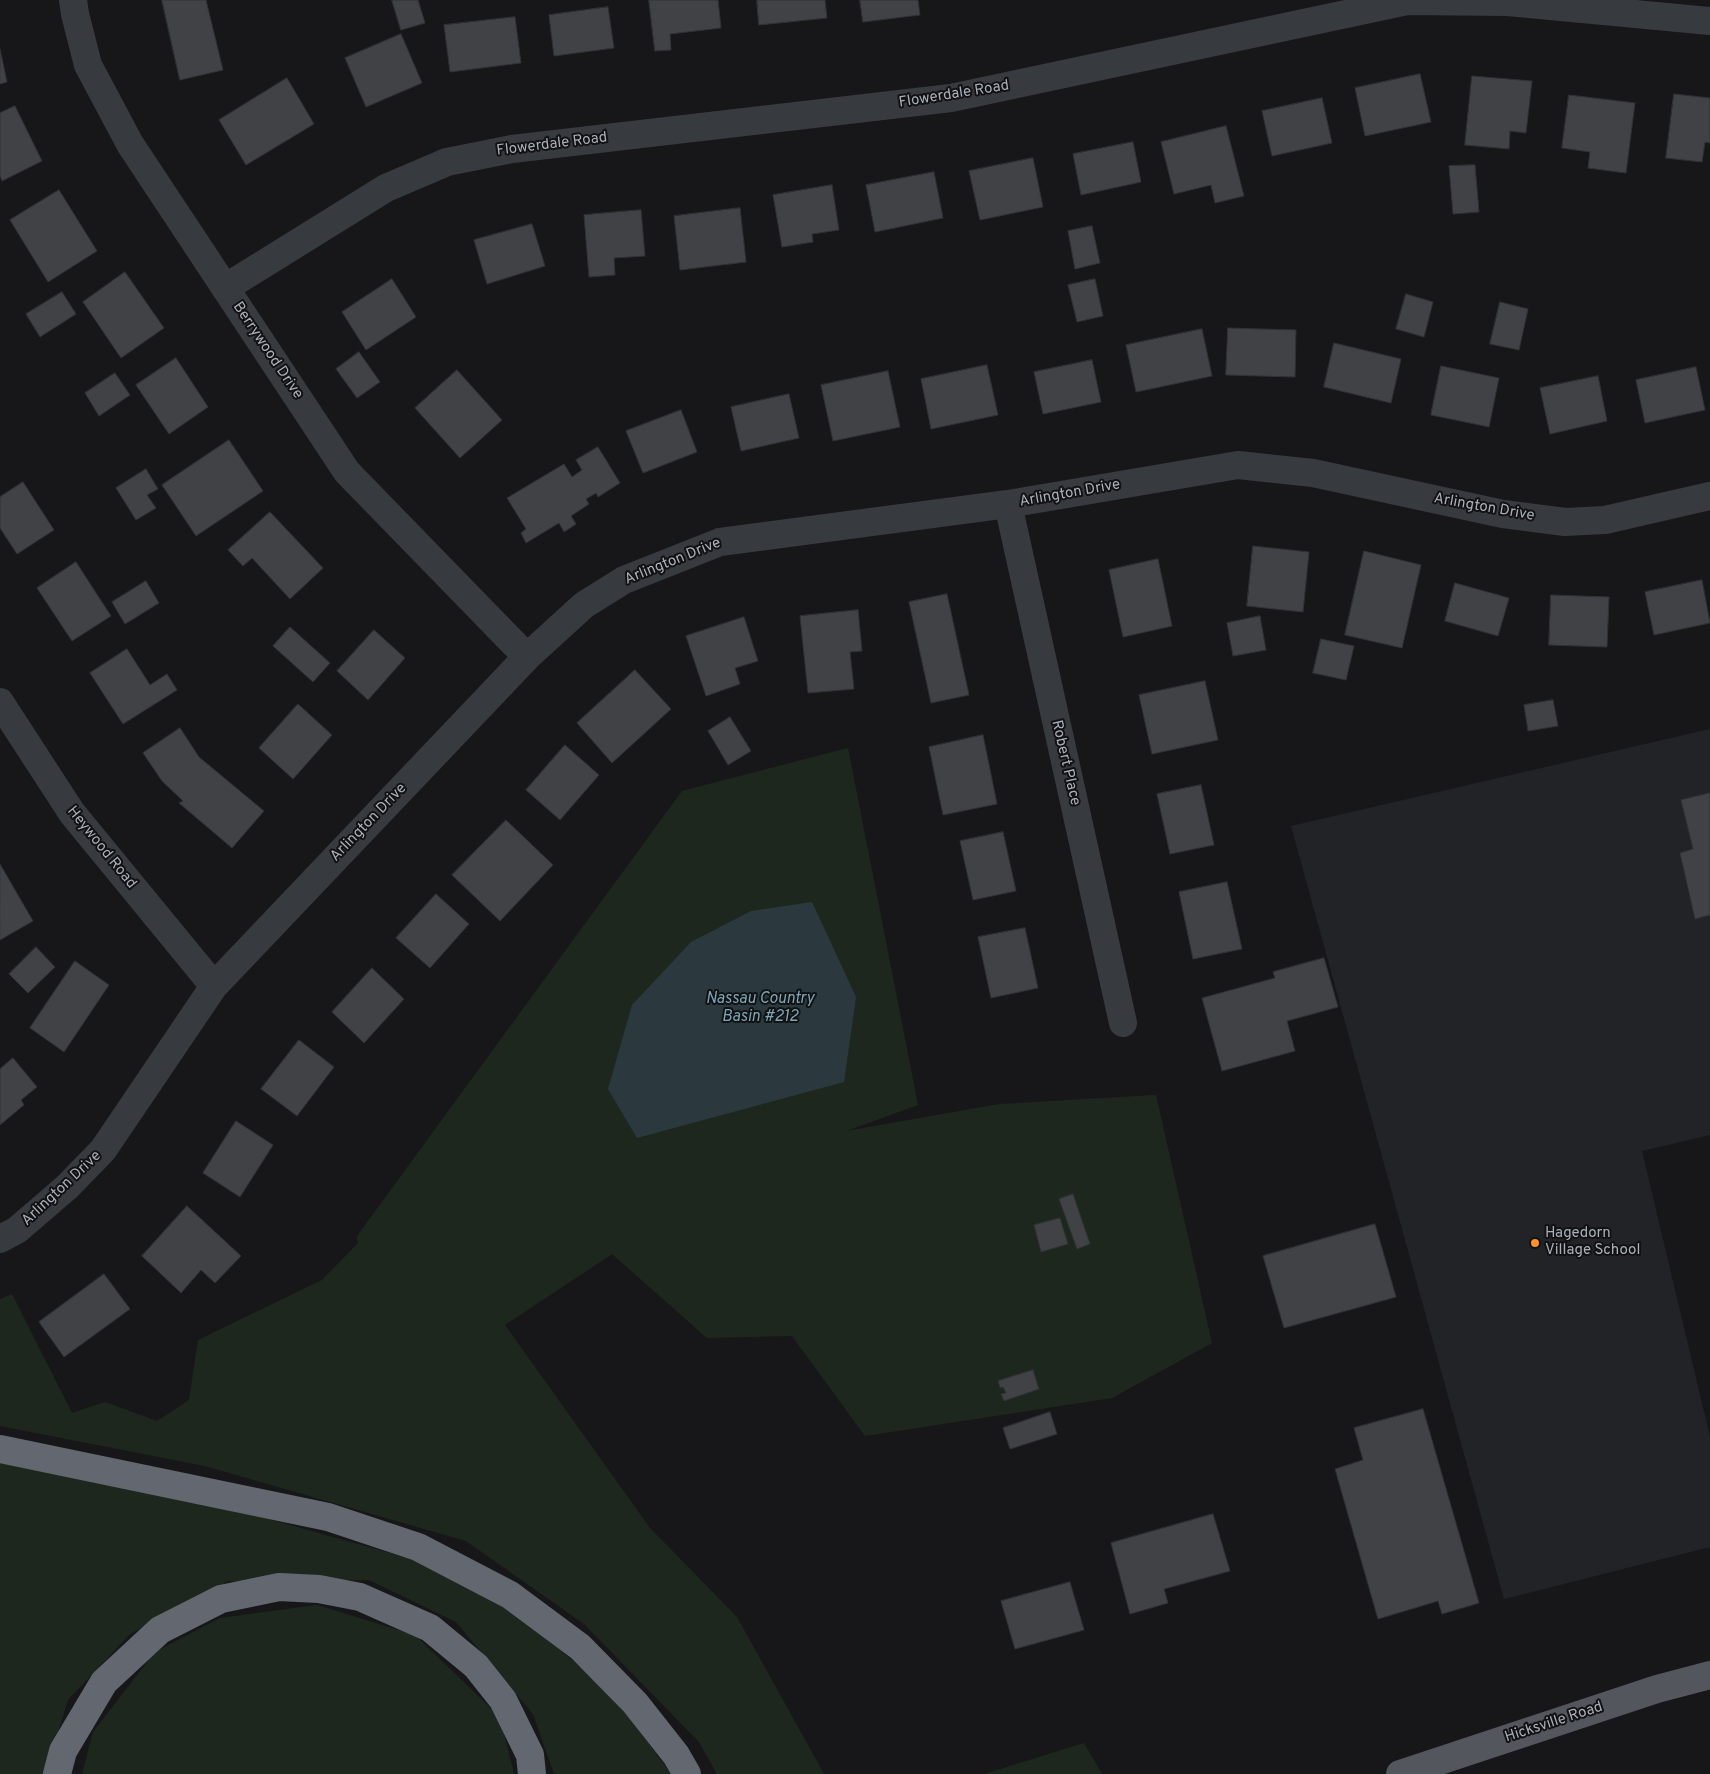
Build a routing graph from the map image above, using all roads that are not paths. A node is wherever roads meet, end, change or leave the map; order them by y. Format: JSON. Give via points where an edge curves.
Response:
{"nodes":[{"id":1,"x":73,"y":0,"type":"edge"},
{"id":2,"x":1695,"y":13,"type":"edge"},
{"id":3,"x":225,"y":288,"type":"junction"},
{"id":4,"x":1710,"y":496,"type":"edge"},
{"id":5,"x":1008,"y":504,"type":"junction"},
{"id":6,"x":527,"y":657,"type":"junction"},
{"id":7,"x":0,"y":702,"type":"edge"},
{"id":8,"x":214,"y":986,"type":"junction"},
{"id":9,"x":1123,"y":1023,"type":"dead end"},
{"id":10,"x":0,"y":1238,"type":"edge"},
{"id":11,"x":0,"y":1449,"type":"edge"},
{"id":12,"x":1710,"y":1675,"type":"edge"},
{"id":13,"x":58,"y":1774,"type":"edge"},
{"id":14,"x":532,"y":1774,"type":"edge"},
{"id":15,"x":687,"y":1774,"type":"edge"},
{"id":16,"x":1400,"y":1774,"type":"edge"}],
"edges":[{"from":1,"to":3,"type":"street","name":"Berrywood Drive","via":[[88,65],[130,144]]},
{"from":2,"to":3,"type":"street","name":"Flowerdale Road","via":[[1508,2],[1407,1],[951,98],[512,149],[447,162],[386,188]]},
{"from":3,"to":6,"type":"street","name":"Berrywood Drive","via":[[347,472]]},
{"from":4,"to":5,"type":"street","name":"Arlington Drive","via":[[1605,520],[1565,522],[1503,514],[1313,473],[1238,465]]},
{"from":5,"to":6,"type":"street","name":"Arlington Drive","via":[[720,542],[624,580],[584,605]]},
{"from":5,"to":9,"type":"street","name":"Robert Place"},
{"from":6,"to":8,"type":"street","name":"Arlington Drive"},
{"from":7,"to":8,"type":"street","name":"Heywood Road","via":[[72,813]]},
{"from":8,"to":10,"type":"street","name":"Arlington Drive","via":[[103,1150],[67,1187],[17,1230]]},
{"from":11,"to":15,"type":"highway","via":[[328,1517],[418,1547],[510,1595],[580,1648],[635,1703]]},
{"from":12,"to":16,"type":"main road","name":"Hicksville Road","via":[[1657,1689]]},
{"from":13,"to":14,"type":"highway","via":[[63,1751],[104,1682],[160,1630],[221,1600],[279,1587],[319,1589],[360,1597],[430,1628],[476,1666],[503,1700],[530,1755]]}]}
